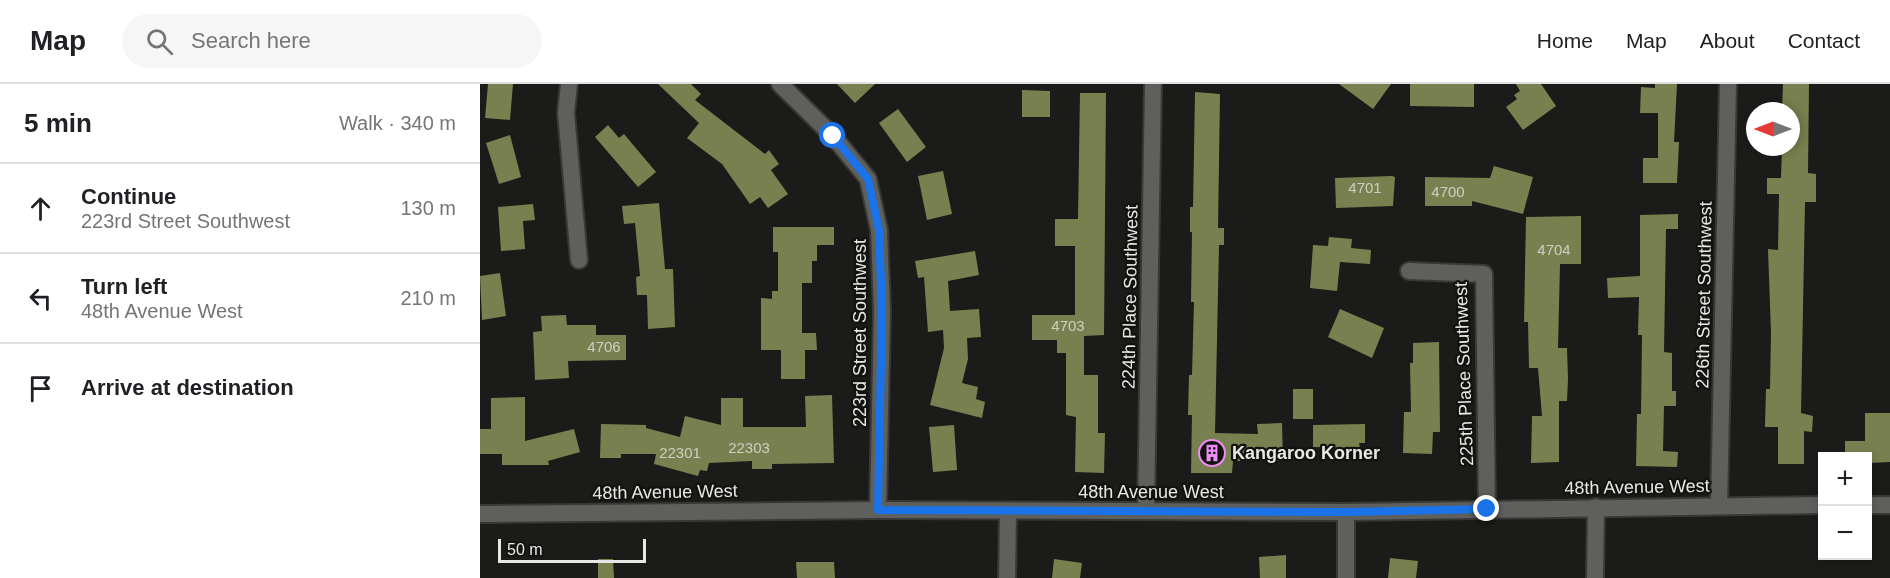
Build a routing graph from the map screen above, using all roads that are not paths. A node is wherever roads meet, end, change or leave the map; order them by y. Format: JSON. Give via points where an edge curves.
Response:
{"nodes":[{"id":1,"x":569,"y":84,"type":"edge"},
{"id":2,"x":780,"y":84,"type":"edge"},
{"id":3,"x":1153,"y":84,"type":"edge"},
{"id":4,"x":1728,"y":84,"type":"edge"},
{"id":5,"x":579,"y":260,"type":"dead end"},
{"id":6,"x":1409,"y":271,"type":"dead end"},
{"id":7,"x":1872,"y":505,"type":"edge"},
{"id":8,"x":1890,"y":505,"type":"edge"},
{"id":9,"x":1719,"y":506,"type":"junction"},
{"id":10,"x":1818,"y":506,"type":"edge"},
{"id":11,"x":1596,"y":507,"type":"junction"},
{"id":12,"x":1487,"y":509,"type":"junction"},
{"id":13,"x":878,"y":510,"type":"junction"},
{"id":14,"x":1146,"y":511,"type":"junction"},
{"id":15,"x":1008,"y":512,"type":"junction"},
{"id":16,"x":1346,"y":512,"type":"junction"},
{"id":17,"x":480,"y":514,"type":"edge"},
{"id":18,"x":1007,"y":578,"type":"edge"},
{"id":19,"x":1346,"y":578,"type":"edge"},
{"id":20,"x":1595,"y":578,"type":"edge"}],
"edges":[{"from":1,"to":5,"type":"street","via":[[566,113]]},
{"from":2,"to":13,"type":"street","name":"223rd Street Southwest","via":[[833,136],[868,179],[879,230],[882,299]]},
{"from":3,"to":14,"type":"street","name":"224th Place Southwest"},
{"from":4,"to":9,"type":"street","name":"226th Street Southwest"},
{"from":6,"to":12,"type":"street","name":"225th Place Southwest","via":[[1484,274]]},
{"from":7,"to":8,"type":"street"},
{"from":9,"to":10,"type":"street","name":"48th Avenue West"},
{"from":9,"to":11,"type":"street","name":"48th Avenue West"},
{"from":11,"to":12,"type":"street","name":"48th Avenue West"},
{"from":11,"to":20,"type":"street"},
{"from":12,"to":16,"type":"street","name":"48th Avenue West"},
{"from":13,"to":15,"type":"street","name":"48th Avenue West"},
{"from":13,"to":17,"type":"street","name":"48th Avenue West"},
{"from":14,"to":15,"type":"street","name":"48th Avenue West"},
{"from":14,"to":16,"type":"street","name":"48th Avenue West"},
{"from":15,"to":18,"type":"street"},
{"from":16,"to":19,"type":"street"}]}
